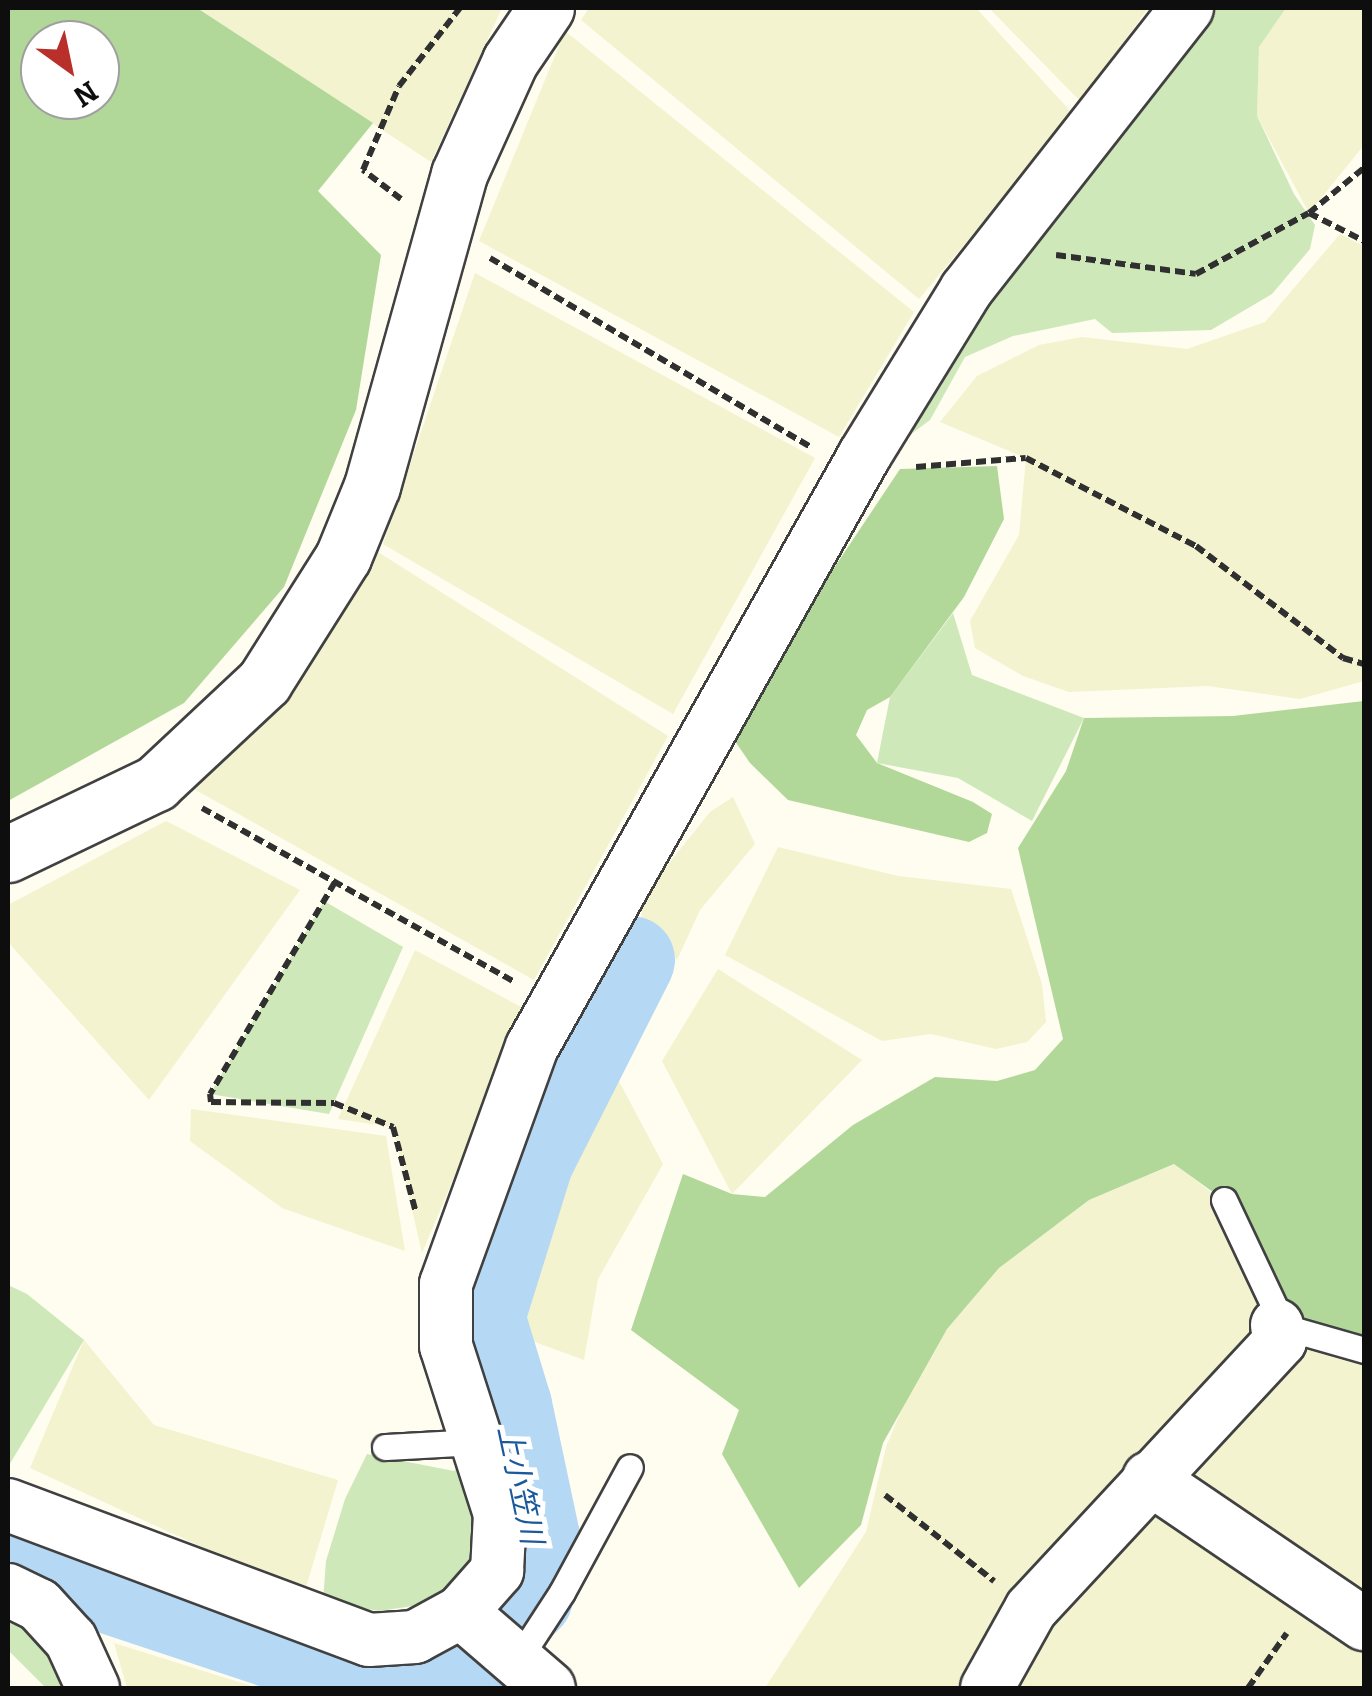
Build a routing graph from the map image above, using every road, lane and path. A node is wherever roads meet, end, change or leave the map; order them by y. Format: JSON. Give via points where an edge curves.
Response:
{"nodes":[{"id":1,"x":460,"y":8,"type":"edge"},
{"id":2,"x":546,"y":8,"type":"edge"},
{"id":3,"x":1188,"y":8,"type":"edge"},
{"id":4,"x":1364,"y":168,"type":"edge"},
{"id":5,"x":1309,"y":212,"type":"junction"},
{"id":6,"x":443,"y":230,"type":"junction"},
{"id":7,"x":1364,"y":241,"type":"edge"},
{"id":8,"x":1001,"y":247,"type":"junction"},
{"id":9,"x":855,"y":472,"type":"junction"},
{"id":10,"x":1364,"y":664,"type":"edge"},
{"id":11,"x":156,"y":783,"type":"junction"},
{"id":12,"x":8,"y":854,"type":"edge"},
{"id":13,"x":335,"y":882,"type":"junction"},
{"id":14,"x":555,"y":1005,"type":"junction"},
{"id":15,"x":1224,"y":1200,"type":"dead end"},
{"id":16,"x":446,"y":1294,"type":"junction"},
{"id":17,"x":1281,"y":1326,"type":"junction"},
{"id":18,"x":1364,"y":1350,"type":"edge"},
{"id":19,"x":477,"y":1442,"type":"junction"},
{"id":20,"x":385,"y":1447,"type":"dead end"},
{"id":21,"x":630,"y":1467,"type":"dead end"},
{"id":22,"x":1149,"y":1478,"type":"junction"},
{"id":23,"x":884,"y":1495,"type":"dead end"},
{"id":24,"x":8,"y":1505,"type":"edge"},
{"id":25,"x":8,"y":1590,"type":"edge"},
{"id":26,"x":1316,"y":1592,"type":"junction"},
{"id":27,"x":1030,"y":1609,"type":"junction"},
{"id":28,"x":1364,"y":1624,"type":"edge"},
{"id":29,"x":499,"y":1654,"type":"edge"},
{"id":30,"x":92,"y":1688,"type":"edge"},
{"id":31,"x":986,"y":1688,"type":"edge"},
{"id":32,"x":1248,"y":1688,"type":"edge"}],
"edges":[{"from":1,"to":6,"type":"path","via":[[398,86],[362,170]]},
{"from":2,"to":6,"type":"street","via":[[503,77],[459,174]]},
{"from":3,"to":8,"type":"street"},
{"from":4,"to":5,"type":"path"},
{"from":5,"to":7,"type":"path"},
{"from":5,"to":8,"type":"path","via":[[1196,274]]},
{"from":6,"to":9,"type":"path"},
{"from":6,"to":11,"type":"street","via":[[372,486],[343,556],[264,682]]},
{"from":8,"to":9,"type":"street","via":[[966,290]]},
{"from":9,"to":10,"type":"path","via":[[1026,458],[1196,546],[1344,658]]},
{"from":9,"to":14,"type":"street"},
{"from":11,"to":12,"type":"street"},
{"from":11,"to":13,"type":"path"},
{"from":13,"to":14,"type":"path"},
{"from":13,"to":16,"type":"path","via":[[211,1102],[334,1103],[393,1126],[408,1194]]},
{"from":14,"to":16,"type":"street","via":[[532,1047]]},
{"from":15,"to":17,"type":"lane"},
{"from":16,"to":19,"type":"street","via":[[446,1346]]},
{"from":17,"to":18,"type":"lane"},
{"from":17,"to":22,"type":"street","via":[[1280,1340]]},
{"from":19,"to":20,"type":"lane"},
{"from":19,"to":29,"type":"street","via":[[500,1514]]},
{"from":21,"to":29,"type":"lane","via":[[562,1592]]},
{"from":22,"to":26,"type":"street"},
{"from":22,"to":27,"type":"street"},
{"from":23,"to":27,"type":"path"},
{"from":24,"to":29,"type":"street","via":[[369,1640],[415,1637]]},
{"from":25,"to":30,"type":"street","via":[[39,1605],[71,1640]]},
{"from":26,"to":28,"type":"street"},
{"from":26,"to":32,"type":"path"},
{"from":27,"to":31,"type":"street"}]}
